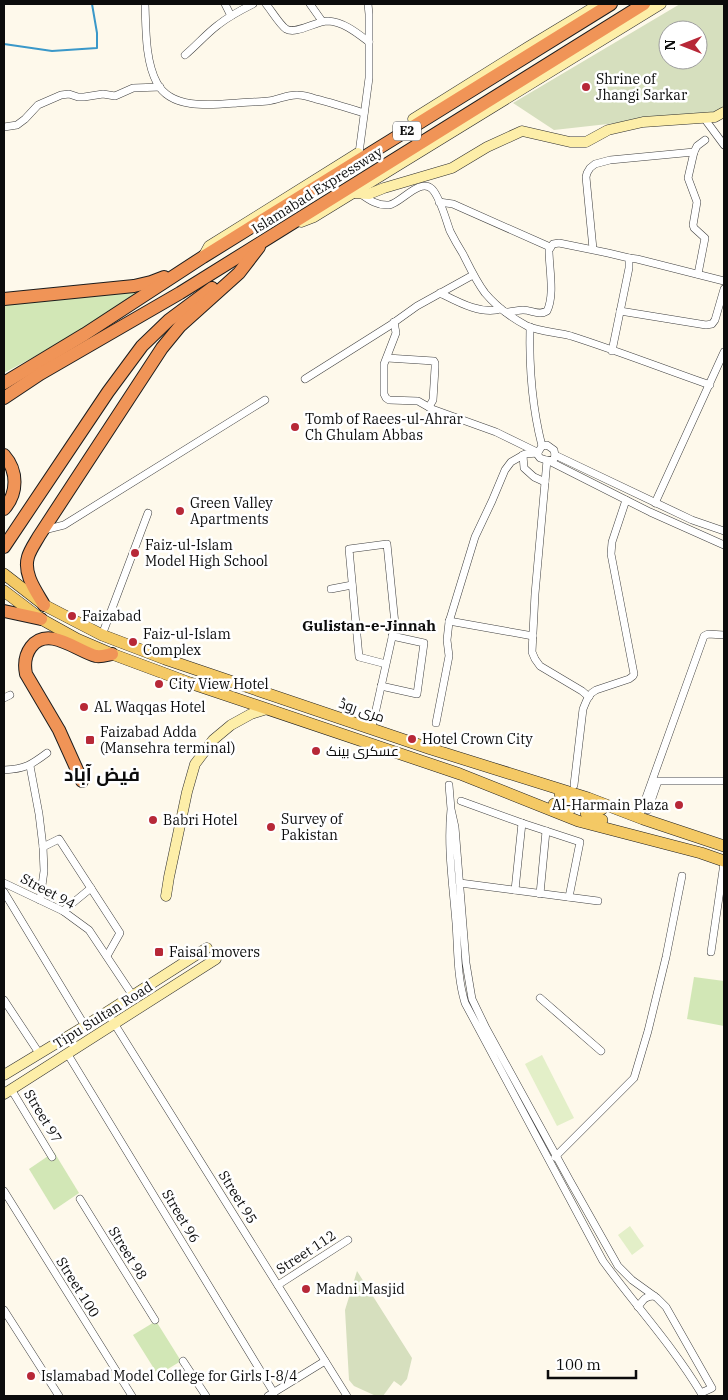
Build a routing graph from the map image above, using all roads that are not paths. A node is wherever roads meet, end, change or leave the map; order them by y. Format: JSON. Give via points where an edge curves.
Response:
{"nodes":[{"id":1,"x":145,"y":4,"type":"edge"},
{"id":2,"x":225,"y":4,"type":"edge"},
{"id":3,"x":253,"y":4,"type":"edge"},
{"id":4,"x":266,"y":4,"type":"edge"},
{"id":5,"x":310,"y":4,"type":"edge"},
{"id":6,"x":368,"y":4,"type":"edge"},
{"id":7,"x":598,"y":4,"type":"edge"},
{"id":8,"x":611,"y":4,"type":"edge"},
{"id":9,"x":644,"y":4,"type":"edge"},
{"id":10,"x":662,"y":4,"type":"edge"},
{"id":11,"x":231,"y":16,"type":"junction"},
{"id":12,"x":322,"y":22,"type":"junction"},
{"id":13,"x":369,"y":42,"type":"junction"},
{"id":14,"x":185,"y":55,"type":"dead end"},
{"id":15,"x":160,"y":87,"type":"junction"},
{"id":16,"x":724,"y":112,"type":"edge"},
{"id":17,"x":364,"y":113,"type":"junction"},
{"id":18,"x":704,"y":118,"type":"junction"},
{"id":19,"x":4,"y":128,"type":"edge"},
{"id":20,"x":705,"y":140,"type":"dead end"},
{"id":21,"x":724,"y":145,"type":"edge"},
{"id":22,"x":694,"y":152,"type":"junction"},
{"id":23,"x":359,"y":153,"type":"junction"},
{"id":24,"x":356,"y":194,"type":"junction"},
{"id":25,"x":439,"y":202,"type":"junction"},
{"id":26,"x":262,"y":241,"type":"junction"},
{"id":27,"x":550,"y":248,"type":"junction"},
{"id":28,"x":593,"y":250,"type":"junction"},
{"id":29,"x":203,"y":257,"type":"junction"},
{"id":30,"x":629,"y":258,"type":"junction"},
{"id":31,"x":179,"y":273,"type":"junction"},
{"id":32,"x":698,"y":274,"type":"junction"},
{"id":33,"x":473,"y":275,"type":"junction"},
{"id":34,"x":724,"y":281,"type":"edge"},
{"id":35,"x":724,"y":289,"type":"edge"},
{"id":36,"x":440,"y":293,"type":"junction"},
{"id":37,"x":4,"y":299,"type":"edge"},
{"id":38,"x":504,"y":311,"type":"junction"},
{"id":39,"x":620,"y":312,"type":"junction"},
{"id":40,"x":394,"y":322,"type":"junction"},
{"id":41,"x":530,"y":327,"type":"junction"},
{"id":42,"x":612,"y":351,"type":"junction"},
{"id":43,"x":724,"y":352,"type":"edge"},
{"id":44,"x":387,"y":358,"type":"junction"},
{"id":45,"x":305,"y":379,"type":"dead end"},
{"id":46,"x":4,"y":383,"type":"edge"},
{"id":47,"x":710,"y":385,"type":"junction"},
{"id":48,"x":4,"y":398,"type":"edge"},
{"id":49,"x":265,"y":400,"type":"dead end"},
{"id":50,"x":429,"y":407,"type":"junction"},
{"id":51,"x":540,"y":449,"type":"junction"},
{"id":52,"x":4,"y":455,"type":"edge"},
{"id":53,"x":523,"y":455,"type":"junction"},
{"id":54,"x":555,"y":455,"type":"junction"},
{"id":55,"x":548,"y":461,"type":"junction"},
{"id":56,"x":545,"y":482,"type":"junction"},
{"id":57,"x":626,"y":500,"type":"junction"},
{"id":58,"x":655,"y":503,"type":"junction"},
{"id":59,"x":4,"y":509,"type":"edge"},
{"id":60,"x":148,"y":513,"type":"dead end"},
{"id":61,"x":724,"y":530,"type":"edge"},
{"id":62,"x":42,"y":531,"type":"junction"},
{"id":63,"x":724,"y":545,"type":"edge"},
{"id":64,"x":4,"y":547,"type":"edge"},
{"id":65,"x":4,"y":574,"type":"edge"},
{"id":66,"x":352,"y":585,"type":"junction"},
{"id":67,"x":331,"y":588,"type":"dead end"},
{"id":68,"x":4,"y":591,"type":"edge"},
{"id":69,"x":44,"y":605,"type":"junction"},
{"id":70,"x":4,"y":611,"type":"edge"},
{"id":71,"x":41,"y":619,"type":"junction"},
{"id":72,"x":450,"y":621,"type":"junction"},
{"id":73,"x":102,"y":635,"type":"junction"},
{"id":74,"x":724,"y":635,"type":"edge"},
{"id":75,"x":392,"y":636,"type":"junction"},
{"id":76,"x":533,"y":636,"type":"junction"},
{"id":77,"x":112,"y":654,"type":"junction"},
{"id":78,"x":386,"y":664,"type":"junction"},
{"id":79,"x":381,"y":686,"type":"junction"},
{"id":80,"x":589,"y":697,"type":"junction"},
{"id":81,"x":267,"y":709,"type":"junction"},
{"id":82,"x":436,"y":723,"type":"dead end"},
{"id":83,"x":371,"y":728,"type":"junction"},
{"id":84,"x":431,"y":749,"type":"junction"},
{"id":85,"x":47,"y":753,"type":"dead end"},
{"id":86,"x":30,"y":766,"type":"junction"},
{"id":87,"x":4,"y":770,"type":"edge"},
{"id":88,"x":460,"y":774,"type":"junction"},
{"id":89,"x":82,"y":781,"type":"dead end"},
{"id":90,"x":724,"y":781,"type":"edge"},
{"id":91,"x":449,"y":785,"type":"dead end"},
{"id":92,"x":574,"y":785,"type":"dead end"},
{"id":93,"x":461,"y":801,"type":"dead end"},
{"id":94,"x":451,"y":809,"type":"junction"},
{"id":95,"x":643,"y":813,"type":"junction"},
{"id":96,"x":522,"y":823,"type":"junction"},
{"id":97,"x":546,"y":831,"type":"junction"},
{"id":98,"x":706,"y":841,"type":"junction"},
{"id":99,"x":724,"y":846,"type":"edge"},
{"id":100,"x":43,"y":848,"type":"junction"},
{"id":101,"x":701,"y":853,"type":"junction"},
{"id":102,"x":724,"y":862,"type":"edge"},
{"id":103,"x":682,"y":876,"type":"dead end"},
{"id":104,"x":4,"y":882,"type":"edge"},
{"id":105,"x":460,"y":883,"type":"junction"},
{"id":106,"x":91,"y":888,"type":"junction"},
{"id":107,"x":515,"y":890,"type":"junction"},
{"id":108,"x":4,"y":892,"type":"edge"},
{"id":109,"x":540,"y":894,"type":"junction"},
{"id":110,"x":166,"y":896,"type":"dead end"},
{"id":111,"x":569,"y":898,"type":"junction"},
{"id":112,"x":40,"y":900,"type":"junction"},
{"id":113,"x":598,"y":901,"type":"dead end"},
{"id":114,"x":62,"y":911,"type":"junction"},
{"id":115,"x":207,"y":948,"type":"dead end"},
{"id":116,"x":711,"y":952,"type":"dead end"},
{"id":117,"x":107,"y":956,"type":"junction"},
{"id":118,"x":216,"y":960,"type":"dead end"},
{"id":119,"x":133,"y":996,"type":"junction"},
{"id":120,"x":540,"y":998,"type":"dead end"},
{"id":121,"x":4,"y":1000,"type":"edge"},
{"id":122,"x":108,"y":1012,"type":"junction"},
{"id":123,"x":115,"y":1024,"type":"junction"},
{"id":124,"x":85,"y":1026,"type":"junction"},
{"id":125,"x":601,"y":1051,"type":"dead end"},
{"id":126,"x":39,"y":1053,"type":"junction"},
{"id":127,"x":67,"y":1053,"type":"junction"},
{"id":128,"x":4,"y":1075,"type":"edge"},
{"id":129,"x":8,"y":1091,"type":"edge"},
{"id":130,"x":52,"y":1157,"type":"dead end"},
{"id":131,"x":553,"y":1158,"type":"junction"},
{"id":132,"x":4,"y":1191,"type":"edge"},
{"id":133,"x":80,"y":1199,"type":"dead end"},
{"id":134,"x":348,"y":1240,"type":"dead end"},
{"id":135,"x":618,"y":1266,"type":"junction"},
{"id":136,"x":611,"y":1271,"type":"junction"},
{"id":137,"x":278,"y":1285,"type":"junction"},
{"id":138,"x":654,"y":1296,"type":"junction"},
{"id":139,"x":638,"y":1307,"type":"junction"},
{"id":140,"x":4,"y":1310,"type":"edge"},
{"id":141,"x":155,"y":1320,"type":"dead end"},
{"id":142,"x":183,"y":1361,"type":"dead end"},
{"id":143,"x":325,"y":1361,"type":"junction"},
{"id":144,"x":276,"y":1394,"type":"edge"},
{"id":145,"x":59,"y":1396,"type":"edge"},
{"id":146,"x":132,"y":1396,"type":"edge"},
{"id":147,"x":206,"y":1396,"type":"edge"},
{"id":148,"x":347,"y":1396,"type":"edge"}],
"edges":[{"from":1,"to":15,"type":"street","via":[[147,46]]},
{"from":2,"to":11,"type":"street"},
{"from":3,"to":11,"type":"street"},
{"from":4,"to":12,"type":"street","via":[[289,30]]},
{"from":5,"to":12,"type":"street"},
{"from":6,"to":13,"type":"street"},
{"from":7,"to":23,"type":"street"},
{"from":8,"to":29,"type":"highway","name":"Islamabad Expressway","number":"E2"},
{"from":9,"to":26,"type":"highway","name":"Islamabad Expressway","number":"E2"},
{"from":10,"to":24,"type":"street"},
{"from":11,"to":14,"type":"street"},
{"from":12,"to":13,"type":"street","via":[[344,25]]},
{"from":13,"to":17,"type":"street","via":[[369,78]]},
{"from":15,"to":17,"type":"street","via":[[169,97],[198,105],[271,100],[296,94]]},
{"from":15,"to":19,"type":"street","via":[[133,88],[115,96],[61,95],[38,104],[17,125]]},
{"from":16,"to":18,"type":"street"},
{"from":17,"to":23,"type":"street"},
{"from":18,"to":21,"type":"street"},
{"from":18,"to":24,"type":"street","via":[[643,122],[608,130],[586,142],[570,142],[522,131],[452,168],[369,194]]},
{"from":20,"to":22,"type":"street"},
{"from":22,"to":28,"type":"street","via":[[610,160],[590,168],[586,177]]},
{"from":22,"to":32,"type":"street","via":[[688,178],[697,202],[693,225],[705,238]]},
{"from":23,"to":29,"type":"street","via":[[209,246]]},
{"from":24,"to":25,"type":"street","via":[[389,205],[409,192],[427,187],[432,189]]},
{"from":24,"to":26,"type":"street"},
{"from":25,"to":27,"type":"street","via":[[452,204]]},
{"from":25,"to":33,"type":"street"},
{"from":26,"to":48,"type":"highway","name":"Islamabad Expressway","number":"E2"},
{"from":26,"to":62,"type":"highway","via":[[239,273],[180,326],[162,348]]},
{"from":26,"to":64,"type":"highway","via":[[228,275],[169,320],[142,346]]},
{"from":27,"to":28,"type":"street","via":[[559,243]]},
{"from":27,"to":38,"type":"street","via":[[550,306],[547,312]]},
{"from":28,"to":30,"type":"street"},
{"from":29,"to":31,"type":"highway","name":"Islamabad Expressway","number":"E2"},
{"from":30,"to":32,"type":"street"},
{"from":30,"to":39,"type":"street"},
{"from":31,"to":37,"type":"highway","via":[[134,286]]},
{"from":31,"to":46,"type":"highway","name":"Islamabad Expressway","number":"E2"},
{"from":32,"to":34,"type":"street"},
{"from":33,"to":36,"type":"street"},
{"from":33,"to":38,"type":"street","via":[[486,295]]},
{"from":35,"to":39,"type":"street","via":[[712,324]]},
{"from":36,"to":38,"type":"street","via":[[475,308]]},
{"from":36,"to":40,"type":"street"},
{"from":38,"to":41,"type":"street"},
{"from":39,"to":42,"type":"street"},
{"from":40,"to":44,"type":"street","via":[[396,333]]},
{"from":40,"to":45,"type":"street"},
{"from":41,"to":42,"type":"street"},
{"from":41,"to":51,"type":"street","via":[[532,393]]},
{"from":42,"to":47,"type":"street"},
{"from":43,"to":47,"type":"street"},
{"from":44,"to":50,"type":"street","via":[[384,364],[386,398],[418,401]]},
{"from":44,"to":50,"type":"street","via":[[436,363],[433,400]]},
{"from":47,"to":58,"type":"street"},
{"from":49,"to":62,"type":"street","via":[[64,525]]},
{"from":50,"to":51,"type":"street"},
{"from":51,"to":53,"type":"street"},
{"from":51,"to":54,"type":"street","via":[[547,445]]},
{"from":51,"to":55,"type":"street","via":[[540,458]]},
{"from":52,"to":59,"type":"highway","via":[[10,462],[15,481],[12,498]]},
{"from":53,"to":56,"type":"street","via":[[524,468]]},
{"from":53,"to":72,"type":"street","via":[[505,470],[474,537]]},
{"from":54,"to":55,"type":"street"},
{"from":54,"to":58,"type":"street"},
{"from":55,"to":56,"type":"street"},
{"from":55,"to":57,"type":"street"},
{"from":56,"to":76,"type":"street"},
{"from":57,"to":63,"type":"street"},
{"from":57,"to":80,"type":"street","via":[[611,554],[634,674],[629,679],[596,690]]},
{"from":58,"to":61,"type":"street"},
{"from":60,"to":73,"type":"street"},
{"from":62,"to":69,"type":"highway","via":[[27,564],[29,576]]},
{"from":65,"to":69,"type":"main road","name":"مری روڈ"},
{"from":66,"to":67,"type":"street"},
{"from":66,"to":75,"type":"street","via":[[349,549],[387,544],[395,624]]},
{"from":66,"to":78,"type":"street","via":[[359,657]]},
{"from":68,"to":71,"type":"main road","name":"مری روڈ"},
{"from":69,"to":73,"type":"main road","name":"مری روڈ"},
{"from":70,"to":71,"type":"highway"},
{"from":71,"to":77,"type":"main road","name":"مری روڈ"},
{"from":72,"to":76,"type":"street"},
{"from":72,"to":82,"type":"street","via":[[449,656]]},
{"from":73,"to":83,"type":"main road","name":"مری روڈ"},
{"from":74,"to":95,"type":"street","via":[[704,636]]},
{"from":75,"to":78,"type":"street"},
{"from":75,"to":79,"type":"street","via":[[424,643],[417,694]]},
{"from":76,"to":80,"type":"street","via":[[532,652],[540,666]]},
{"from":77,"to":81,"type":"main road","name":"مری روڈ"},
{"from":77,"to":89,"type":"highway","via":[[90,654],[51,639],[35,643],[26,657],[26,674],[59,730]]},
{"from":78,"to":79,"type":"street"},
{"from":79,"to":83,"type":"street"},
{"from":80,"to":92,"type":"street","via":[[583,709]]},
{"from":81,"to":88,"type":"main road","name":"مری روڈ"},
{"from":81,"to":110,"type":"street","via":[[231,725],[213,740],[195,764]]},
{"from":83,"to":84,"type":"main road","name":"مری روڈ"},
{"from":84,"to":88,"type":"main road","via":[[560,794],[574,804],[570,809]]},
{"from":84,"to":95,"type":"main road","name":"مری روڈ"},
{"from":85,"to":86,"type":"street"},
{"from":86,"to":87,"type":"street"},
{"from":86,"to":100,"type":"street"},
{"from":88,"to":101,"type":"main road","name":"مری روڈ","via":[[578,821]]},
{"from":90,"to":95,"type":"street","via":[[658,781]]},
{"from":91,"to":94,"type":"street"},
{"from":93,"to":96,"type":"street"},
{"from":94,"to":105,"type":"street"},
{"from":94,"to":131,"type":"street","via":[[449,828],[462,994]]},
{"from":95,"to":98,"type":"main road","name":"مری روڈ"},
{"from":96,"to":97,"type":"street"},
{"from":96,"to":107,"type":"street"},
{"from":97,"to":109,"type":"street"},
{"from":97,"to":111,"type":"street","via":[[580,842]]},
{"from":98,"to":99,"type":"main road","name":"مری روڈ"},
{"from":98,"to":101,"type":"main road","via":[[592,806],[587,808],[586,813],[590,816],[643,831]]},
{"from":100,"to":106,"type":"street","via":[[59,839]]},
{"from":100,"to":112,"type":"street"},
{"from":101,"to":102,"type":"main road","name":"مری روڈ"},
{"from":102,"to":116,"type":"street"},
{"from":103,"to":131,"type":"street","via":[[666,957],[634,1078]]},
{"from":104,"to":112,"type":"street","name":"Street 94"},
{"from":105,"to":107,"type":"street"},
{"from":105,"to":131,"type":"street","via":[[472,999]]},
{"from":106,"to":114,"type":"street"},
{"from":106,"to":117,"type":"street","via":[[120,933]]},
{"from":107,"to":109,"type":"street"},
{"from":108,"to":124,"type":"street"},
{"from":109,"to":111,"type":"street"},
{"from":111,"to":113,"type":"street"},
{"from":112,"to":114,"type":"street","name":"Street 94"},
{"from":114,"to":117,"type":"street","name":"Street 94","via":[[89,930]]},
{"from":115,"to":119,"type":"street","name":"Tipu Sultan Road"},
{"from":117,"to":119,"type":"street","name":"Street 94"},
{"from":118,"to":123,"type":"street","name":"Tipu Sultan Road"},
{"from":119,"to":122,"type":"street","name":"Tipu Sultan Road"},
{"from":120,"to":125,"type":"street"},
{"from":121,"to":126,"type":"street"},
{"from":122,"to":123,"type":"street","name":"Street 95"},
{"from":122,"to":124,"type":"street","name":"Tipu Sultan Road"},
{"from":123,"to":127,"type":"street","name":"Tipu Sultan Road"},
{"from":123,"to":137,"type":"street","name":"Street 95"},
{"from":124,"to":126,"type":"street","name":"Tipu Sultan Road"},
{"from":126,"to":128,"type":"street","name":"Tipu Sultan Road"},
{"from":127,"to":129,"type":"street","name":"Tipu Sultan Road"},
{"from":127,"to":144,"type":"street","name":"Street 96"},
{"from":129,"to":130,"type":"street","name":"Street 97"},
{"from":131,"to":135,"type":"street"},
{"from":131,"to":136,"type":"street"},
{"from":132,"to":146,"type":"street","name":"Street 100"},
{"from":133,"to":141,"type":"street","name":"Street 98"},
{"from":134,"to":137,"type":"street","name":"Street 112"},
{"from":135,"to":136,"type":"street"},
{"from":135,"to":138,"type":"street"},
{"from":136,"to":139,"type":"street"},
{"from":137,"to":143,"type":"street","name":"Street 95"},
{"from":138,"to":139,"type":"street","via":[[643,1299]]},
{"from":138,"to":139,"type":"street","via":[[666,1307],[712,1388],[701,1393]]},
{"from":140,"to":145,"type":"street"},
{"from":142,"to":147,"type":"street"},
{"from":143,"to":144,"type":"street"},
{"from":143,"to":148,"type":"street","name":"Street 95"}]}
